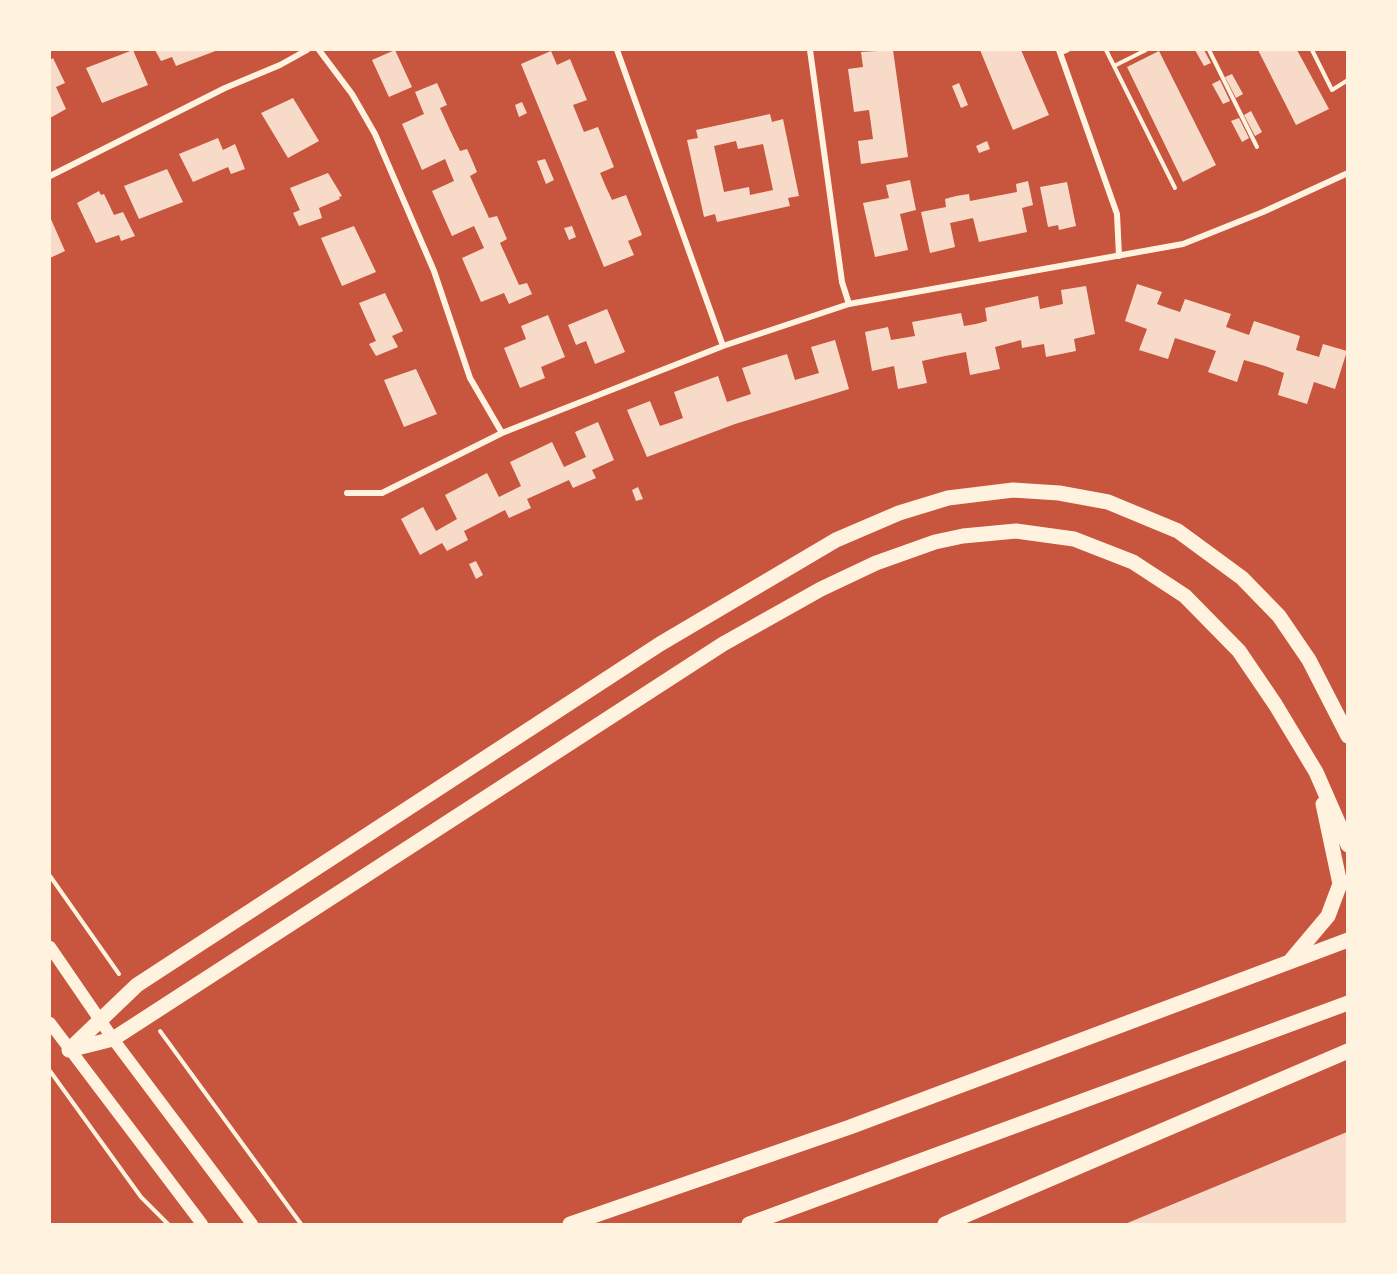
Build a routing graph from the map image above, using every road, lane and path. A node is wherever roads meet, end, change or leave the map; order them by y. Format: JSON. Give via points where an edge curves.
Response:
{"nodes":[{"id":1,"x":307,"y":50,"type":"edge"},
{"id":2,"x":319,"y":50,"type":"edge"},
{"id":3,"x":617,"y":50,"type":"edge"},
{"id":4,"x":810,"y":50,"type":"edge"},
{"id":5,"x":1068,"y":50,"type":"edge"},
{"id":6,"x":1106,"y":50,"type":"edge"},
{"id":7,"x":1146,"y":50,"type":"edge"},
{"id":8,"x":1209,"y":50,"type":"edge"},
{"id":9,"x":1312,"y":50,"type":"edge"},
{"id":10,"x":1060,"y":51,"type":"edge"},
{"id":11,"x":1114,"y":66,"type":"junction"},
{"id":12,"x":1347,"y":80,"type":"edge"},
{"id":13,"x":1257,"y":147,"type":"dead end"},
{"id":14,"x":1347,"y":173,"type":"edge"},
{"id":15,"x":50,"y":176,"type":"edge"},
{"id":16,"x":1175,"y":188,"type":"dead end"},
{"id":17,"x":1119,"y":256,"type":"junction"},
{"id":18,"x":849,"y":304,"type":"junction"},
{"id":19,"x":723,"y":346,"type":"junction"},
{"id":20,"x":502,"y":433,"type":"junction"},
{"id":21,"x":347,"y":493,"type":"dead end"},
{"id":22,"x":1347,"y":736,"type":"edge"},
{"id":23,"x":1316,"y":772,"type":"junction"},
{"id":24,"x":1347,"y":845,"type":"edge"},
{"id":25,"x":50,"y":876,"type":"edge"},
{"id":26,"x":1347,"y":940,"type":"edge"},
{"id":27,"x":50,"y":947,"type":"edge"},
{"id":28,"x":1290,"y":962,"type":"junction"},
{"id":29,"x":130,"y":989,"type":"junction"},
{"id":30,"x":1347,"y":1003,"type":"edge"},
{"id":31,"x":149,"y":1016,"type":"junction"},
{"id":32,"x":100,"y":1019,"type":"junction"},
{"id":33,"x":50,"y":1023,"type":"edge"},
{"id":34,"x":114,"y":1039,"type":"junction"},
{"id":35,"x":69,"y":1050,"type":"junction"},
{"id":36,"x":1347,"y":1051,"type":"edge"},
{"id":37,"x":50,"y":1071,"type":"edge"},
{"id":38,"x":168,"y":1224,"type":"edge"},
{"id":39,"x":202,"y":1224,"type":"edge"},
{"id":40,"x":252,"y":1224,"type":"edge"},
{"id":41,"x":301,"y":1224,"type":"edge"},
{"id":42,"x":570,"y":1224,"type":"edge"},
{"id":43,"x":749,"y":1224,"type":"edge"},
{"id":44,"x":945,"y":1224,"type":"edge"}],
"edges":[{"from":1,"to":15,"type":"street"},
{"from":2,"to":20,"type":"street","via":[[352,94],[375,134],[434,271],[470,378]]},
{"from":3,"to":19,"type":"street"},
{"from":4,"to":18,"type":"street","via":[[842,282]]},
{"from":5,"to":10,"type":"lane"},
{"from":6,"to":11,"type":"path"},
{"from":7,"to":11,"type":"path"},
{"from":8,"to":13,"type":"path"},
{"from":9,"to":12,"type":"path","via":[[1332,90]]},
{"from":10,"to":17,"type":"street","via":[[1117,214]]},
{"from":11,"to":16,"type":"path"},
{"from":14,"to":17,"type":"street","via":[[1183,244]]},
{"from":17,"to":18,"type":"street"},
{"from":18,"to":19,"type":"street"},
{"from":19,"to":20,"type":"street"},
{"from":20,"to":21,"type":"street","via":[[382,493]]},
{"from":22,"to":29,"type":"main road","via":[[1309,660],[1279,616],[1228,566],[1179,531],[1108,502],[1059,493],[1013,490],[948,498],[898,513],[836,540],[660,644]]},
{"from":23,"to":24,"type":"main road"},
{"from":23,"to":28,"type":"main road","via":[[1340,884],[1328,916]]},
{"from":23,"to":31,"type":"main road","via":[[1239,651],[1205,614],[1162,578],[1074,539],[1016,531],[963,536],[876,562],[723,644]]},
{"from":25,"to":29,"type":"path"},
{"from":26,"to":28,"type":"main road"},
{"from":27,"to":32,"type":"main road"},
{"from":28,"to":42,"type":"main road","via":[[839,1131]]},
{"from":29,"to":32,"type":"main road"},
{"from":30,"to":43,"type":"main road"},
{"from":31,"to":34,"type":"main road"},
{"from":31,"to":41,"type":"path"},
{"from":32,"to":34,"type":"main road"},
{"from":32,"to":35,"type":"main road"},
{"from":33,"to":35,"type":"main road"},
{"from":34,"to":35,"type":"main road"},
{"from":34,"to":40,"type":"main road"},
{"from":35,"to":39,"type":"main road"},
{"from":36,"to":44,"type":"main road"},
{"from":37,"to":38,"type":"path","via":[[141,1197]]}]}
